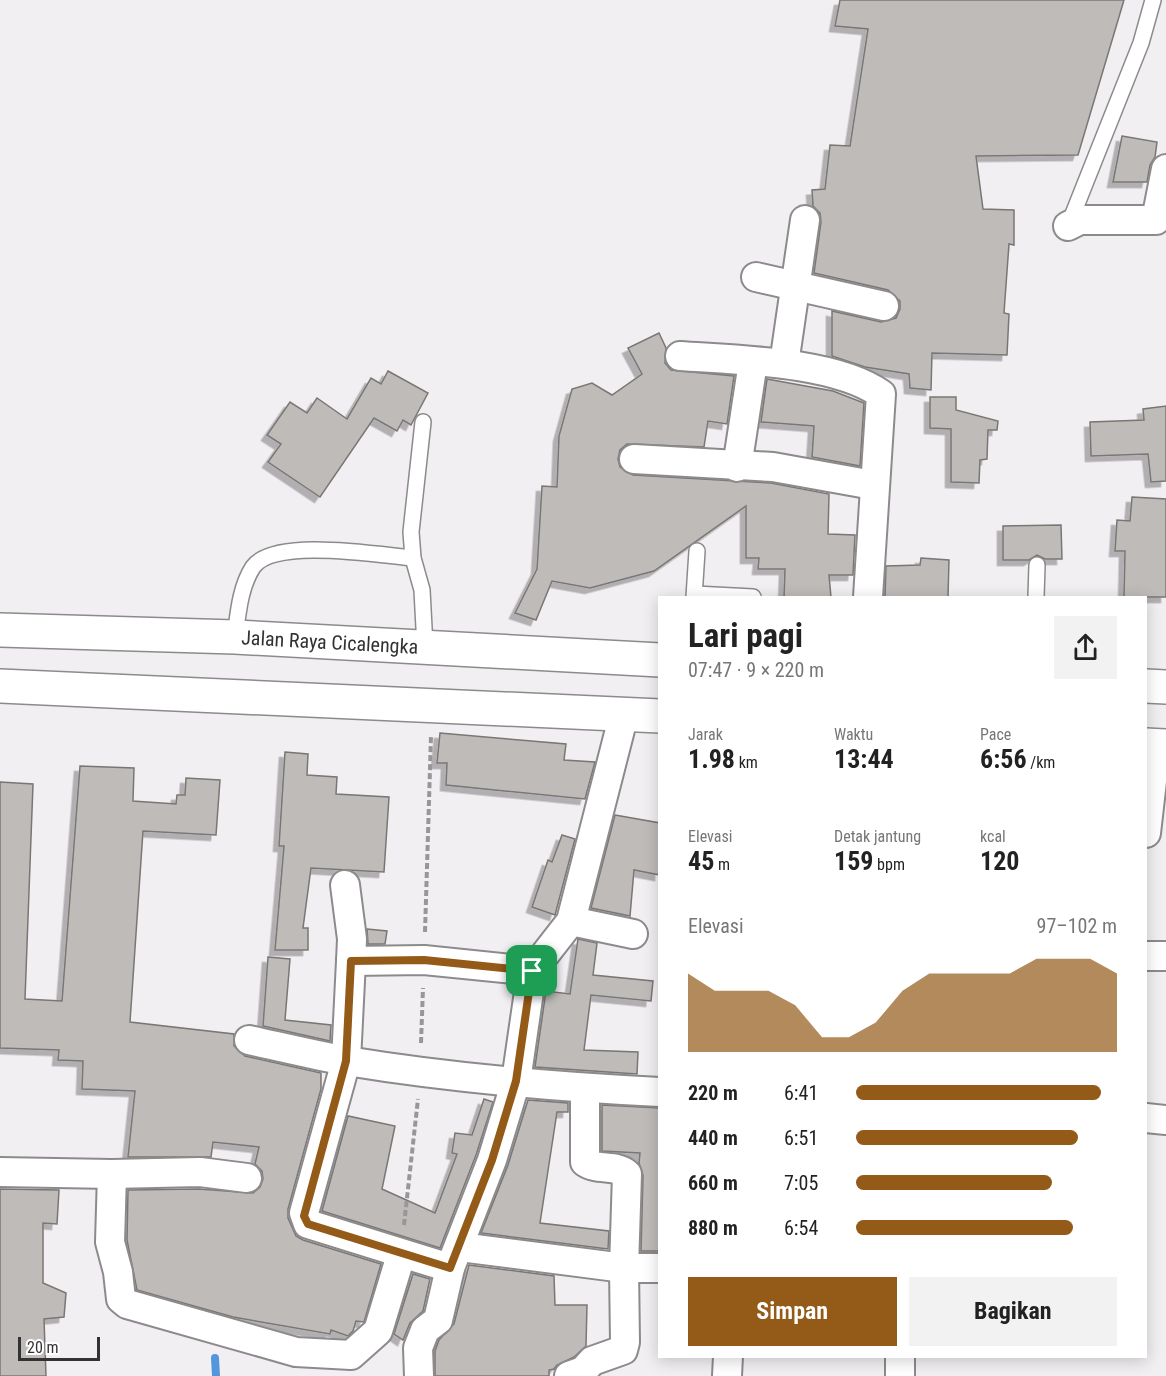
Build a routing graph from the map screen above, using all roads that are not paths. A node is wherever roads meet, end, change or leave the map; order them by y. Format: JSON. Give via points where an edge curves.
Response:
{"nodes":[{"id":1,"x":1153,"y":0,"type":"edge"},
{"id":2,"x":1166,"y":169,"type":"edge"},
{"id":3,"x":805,"y":220,"type":"dead end"},
{"id":4,"x":1161,"y":220,"type":"edge"},
{"id":5,"x":1068,"y":226,"type":"joint"},
{"id":6,"x":756,"y":277,"type":"dead end"},
{"id":7,"x":794,"y":286,"type":"junction"},
{"id":8,"x":884,"y":306,"type":"dead end"},
{"id":9,"x":680,"y":356,"type":"dead end"},
{"id":10,"x":753,"y":362,"type":"junction"},
{"id":11,"x":784,"y":364,"type":"junction"},
{"id":12,"x":423,"y":422,"type":"dead end"},
{"id":13,"x":634,"y":459,"type":"dead end"},
{"id":14,"x":737,"y":467,"type":"junction"},
{"id":15,"x":873,"y":485,"type":"junction"},
{"id":16,"x":697,"y":551,"type":"dead end"},
{"id":17,"x":413,"y":558,"type":"junction"},
{"id":18,"x":1037,"y":565,"type":"dead end"},
{"id":19,"x":694,"y":595,"type":"edge"},
{"id":20,"x":724,"y":596,"type":"edge"},
{"id":21,"x":868,"y":596,"type":"edge"},
{"id":22,"x":1036,"y":596,"type":"edge"},
{"id":23,"x":0,"y":630,"type":"edge"},
{"id":24,"x":235,"y":637,"type":"junction"},
{"id":25,"x":425,"y":646,"type":"junction"},
{"id":26,"x":658,"y":660,"type":"edge"},
{"id":27,"x":0,"y":686,"type":"edge"},
{"id":28,"x":1147,"y":686,"type":"edge"},
{"id":29,"x":1166,"y":687,"type":"edge"},
{"id":30,"x":624,"y":714,"type":"junction"},
{"id":31,"x":658,"y":716,"type":"edge"},
{"id":32,"x":1156,"y":746,"type":"edge"},
{"id":33,"x":1147,"y":824,"type":"edge"},
{"id":34,"x":345,"y":885,"type":"dead end"},
{"id":35,"x":571,"y":921,"type":"junction"},
{"id":36,"x":633,"y":934,"type":"dead end"},
{"id":37,"x":1147,"y":956,"type":"edge"},
{"id":38,"x":1166,"y":956,"type":"edge"},
{"id":39,"x":351,"y":961,"type":"junction"},
{"id":40,"x":532,"y":971,"type":"junction"},
{"id":41,"x":249,"y":1040,"type":"dead end"},
{"id":42,"x":346,"y":1061,"type":"junction"},
{"id":43,"x":516,"y":1081,"type":"junction"},
{"id":44,"x":585,"y":1088,"type":"junction"},
{"id":45,"x":658,"y":1092,"type":"edge"},
{"id":46,"x":1147,"y":1118,"type":"edge"},
{"id":47,"x":1166,"y":1120,"type":"edge"},
{"id":48,"x":0,"y":1172,"type":"edge"},
{"id":49,"x":112,"y":1174,"type":"junction"},
{"id":50,"x":247,"y":1178,"type":"dead end"},
{"id":51,"x":401,"y":1255,"type":"junction"},
{"id":52,"x":455,"y":1258,"type":"junction"},
{"id":53,"x":624,"y":1268,"type":"junction"},
{"id":54,"x":658,"y":1268,"type":"edge"},
{"id":55,"x":728,"y":1358,"type":"edge"},
{"id":56,"x":900,"y":1358,"type":"edge"},
{"id":57,"x":418,"y":1376,"type":"edge"},
{"id":58,"x":569,"y":1376,"type":"edge"},
{"id":59,"x":727,"y":1376,"type":"edge"},
{"id":60,"x":900,"y":1376,"type":"edge"}],
"edges":[{"from":1,"to":5,"type":"lane","via":[[1141,43]]},
{"from":2,"to":4,"type":"street"},
{"from":3,"to":7,"type":"street"},
{"from":4,"to":5,"type":"street","via":[[1080,220]]},
{"from":6,"to":7,"type":"street"},
{"from":7,"to":8,"type":"street"},
{"from":7,"to":11,"type":"street"},
{"from":9,"to":10,"type":"street"},
{"from":10,"to":11,"type":"street"},
{"from":10,"to":14,"type":"street"},
{"from":11,"to":15,"type":"street","via":[[860,383],[881,394]]},
{"from":12,"to":17,"type":"lane","via":[[411,532]]},
{"from":13,"to":14,"type":"street"},
{"from":14,"to":15,"type":"street","via":[[773,467]]},
{"from":15,"to":21,"type":"street"},
{"from":16,"to":19,"type":"lane"},
{"from":17,"to":24,"type":"lane","via":[[311,550],[280,551],[263,557],[253,567],[239,604]]},
{"from":17,"to":25,"type":"lane","via":[[422,590]]},
{"from":18,"to":22,"type":"lane"},
{"from":19,"to":20,"type":"lane"},
{"from":23,"to":24,"type":"highway","name":"Jalan Raya Cicalengka"},
{"from":24,"to":25,"type":"highway","name":"Jalan Raya Cicalengka"},
{"from":25,"to":26,"type":"highway","name":"Jalan Raya Cicalengka"},
{"from":27,"to":30,"type":"highway"},
{"from":28,"to":29,"type":"highway"},
{"from":30,"to":31,"type":"highway"},
{"from":30,"to":35,"type":"street"},
{"from":32,"to":33,"type":"street"},
{"from":34,"to":39,"type":"street"},
{"from":35,"to":36,"type":"street"},
{"from":35,"to":40,"type":"street"},
{"from":37,"to":38,"type":"street"},
{"from":39,"to":40,"type":"street","via":[[447,962]]},
{"from":39,"to":42,"type":"street"},
{"from":40,"to":43,"type":"street"},
{"from":41,"to":42,"type":"street"},
{"from":42,"to":43,"type":"street"},
{"from":42,"to":51,"type":"street","via":[[305,1220]]},
{"from":43,"to":44,"type":"street"},
{"from":43,"to":52,"type":"street","via":[[492,1160]]},
{"from":44,"to":45,"type":"street"},
{"from":44,"to":53,"type":"street","via":[[585,1162],[627,1174]]},
{"from":46,"to":47,"type":"street"},
{"from":48,"to":49,"type":"street"},
{"from":49,"to":50,"type":"street","via":[[200,1172]]},
{"from":49,"to":51,"type":"street","via":[[110,1242],[121,1299],[233,1336],[296,1352],[351,1356],[378,1331]]},
{"from":51,"to":52,"type":"street"},
{"from":52,"to":53,"type":"street"},
{"from":52,"to":57,"type":"street","via":[[438,1320],[425,1330],[418,1348]]},
{"from":53,"to":54,"type":"street"},
{"from":53,"to":58,"type":"street","via":[[623,1350],[592,1361],[583,1371]]},
{"from":55,"to":59,"type":"street"},
{"from":56,"to":60,"type":"street"}]}
